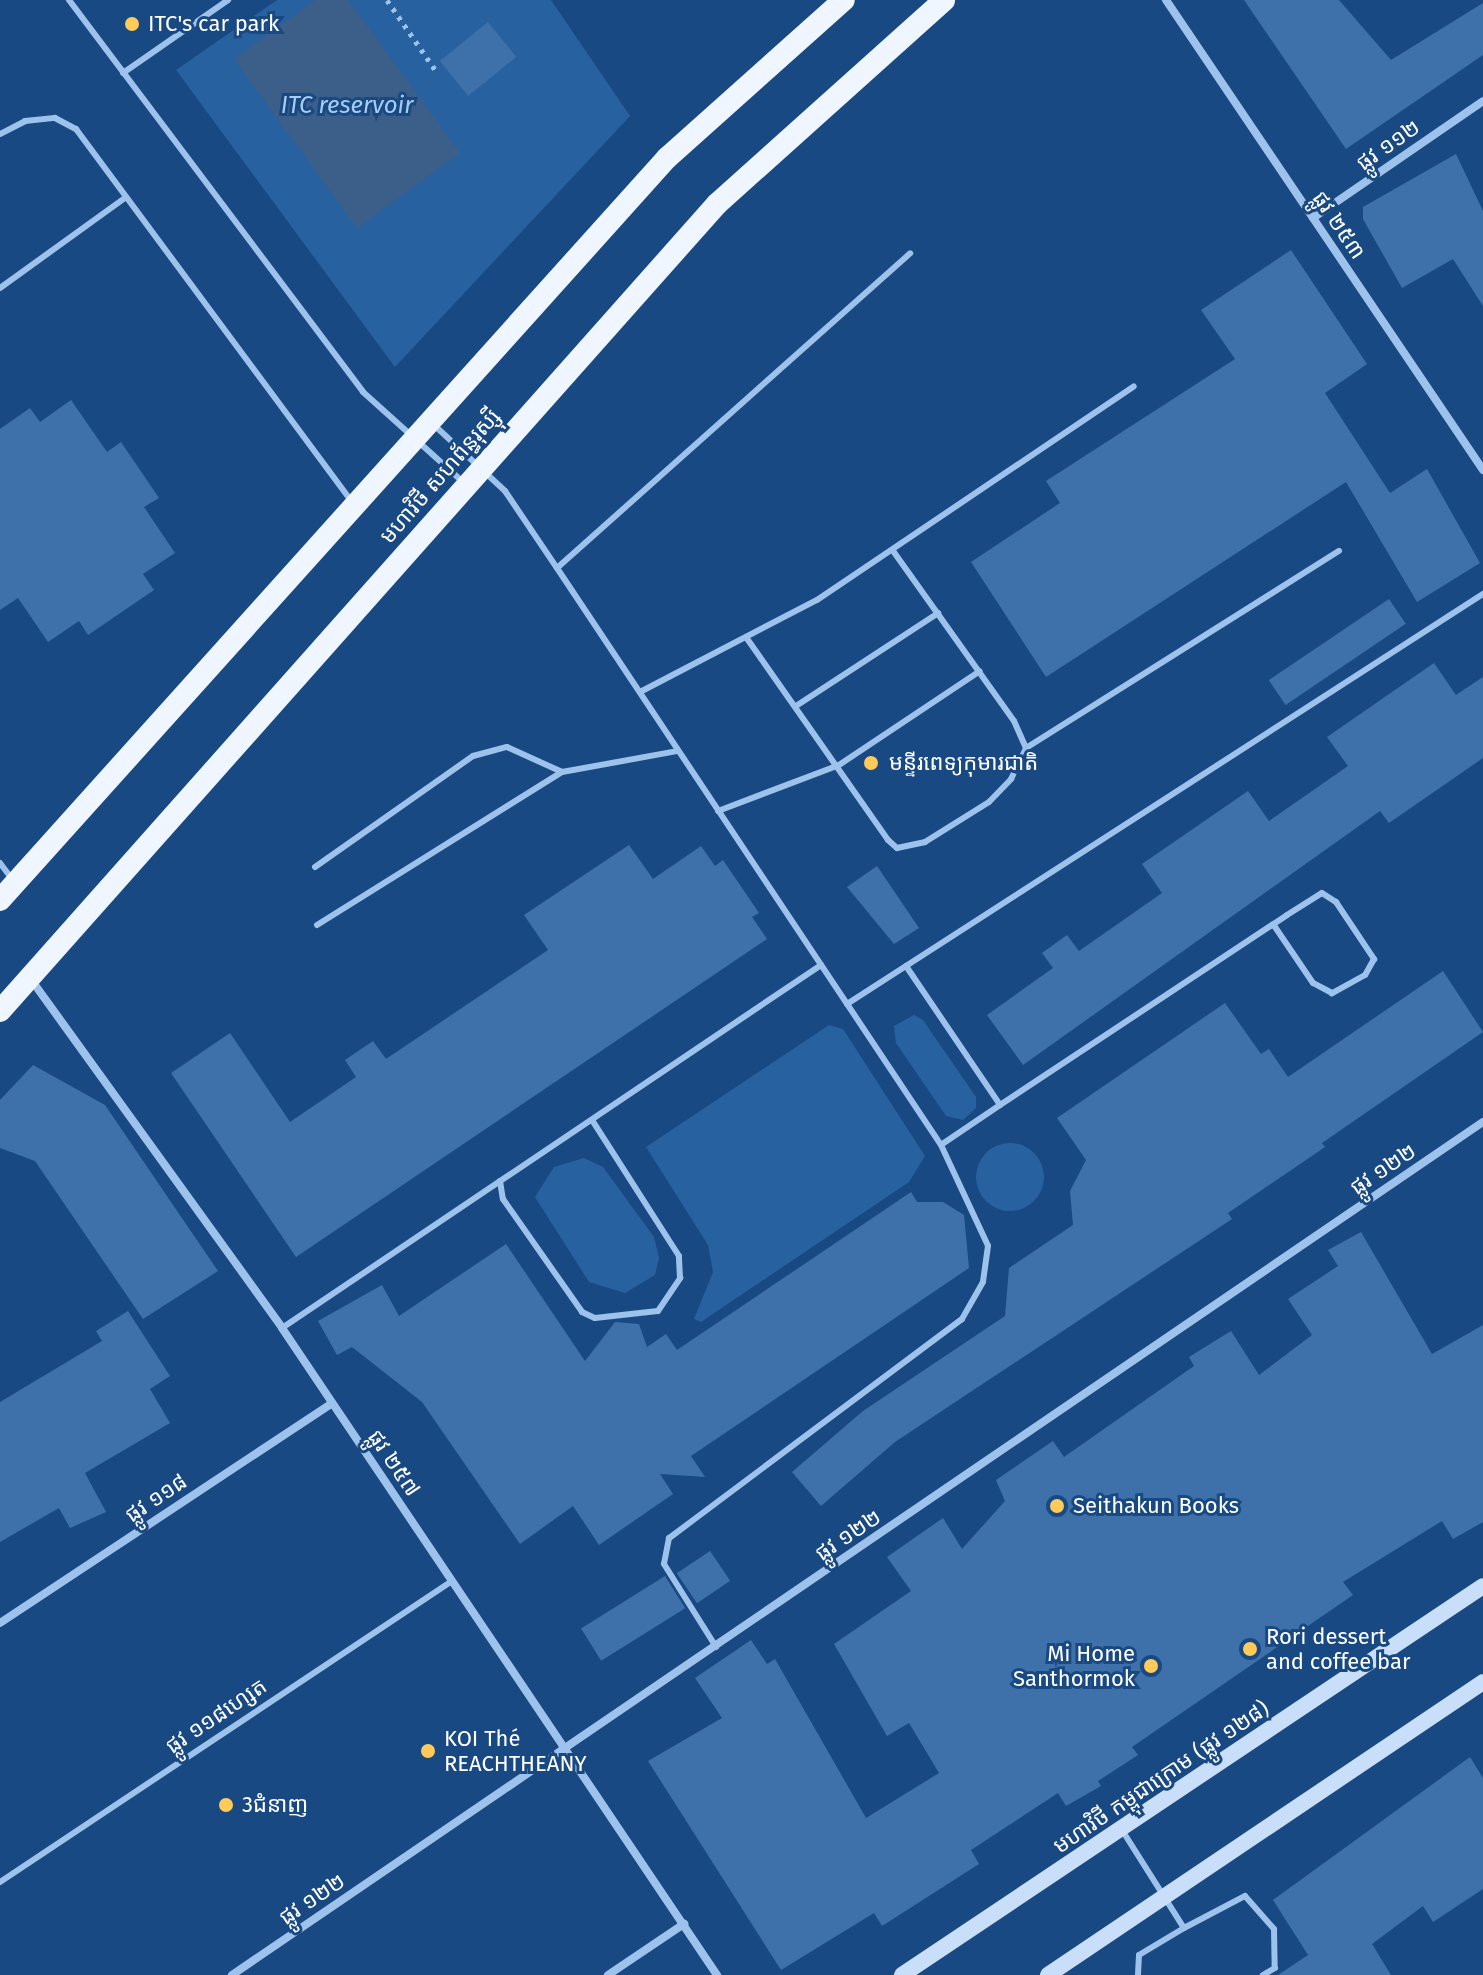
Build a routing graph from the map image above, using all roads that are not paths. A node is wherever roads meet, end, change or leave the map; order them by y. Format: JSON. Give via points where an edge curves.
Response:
{"nodes":[{"id":1,"x":69,"y":0,"type":"edge"},
{"id":2,"x":228,"y":0,"type":"edge"},
{"id":3,"x":844,"y":0,"type":"edge"},
{"id":4,"x":944,"y":0,"type":"edge"},
{"id":5,"x":1166,"y":0,"type":"edge"},
{"id":6,"x":123,"y":73,"type":"junction"},
{"id":7,"x":1483,"y":101,"type":"edge"},
{"id":8,"x":0,"y":134,"type":"edge"},
{"id":9,"x":126,"y":197,"type":"junction"},
{"id":10,"x":1313,"y":218,"type":"junction"},
{"id":11,"x":910,"y":253,"type":"dead end"},
{"id":12,"x":0,"y":288,"type":"edge"},
{"id":13,"x":1134,"y":386,"type":"dead end"},
{"id":14,"x":429,"y":420,"type":"junction"},
{"id":15,"x":412,"y":436,"type":"junction"},
{"id":16,"x":481,"y":468,"type":"junction"},
{"id":17,"x":1483,"y":470,"type":"edge"},
{"id":18,"x":466,"y":485,"type":"junction"},
{"id":19,"x":352,"y":502,"type":"junction"},
{"id":20,"x":893,"y":551,"type":"junction"},
{"id":21,"x":1339,"y":551,"type":"dead end"},
{"id":22,"x":557,"y":568,"type":"junction"},
{"id":23,"x":1483,"y":594,"type":"edge"},
{"id":24,"x":938,"y":613,"type":"junction"},
{"id":25,"x":748,"y":640,"type":"junction"},
{"id":26,"x":980,"y":671,"type":"junction"},
{"id":27,"x":640,"y":692,"type":"junction"},
{"id":28,"x":796,"y":706,"type":"junction"},
{"id":29,"x":1026,"y":748,"type":"junction"},
{"id":30,"x":678,"y":751,"type":"junction"},
{"id":31,"x":839,"y":765,"type":"junction"},
{"id":32,"x":562,"y":772,"type":"junction"},
{"id":33,"x":718,"y":811,"type":"junction"},
{"id":34,"x":0,"y":863,"type":"edge"},
{"id":35,"x":315,"y":867,"type":"dead end"},
{"id":36,"x":8,"y":891,"type":"edge"},
{"id":37,"x":1273,"y":924,"type":"junction"},
{"id":38,"x":317,"y":925,"type":"dead end"},
{"id":39,"x":821,"y":965,"type":"junction"},
{"id":40,"x":906,"y":966,"type":"junction"},
{"id":41,"x":30,"y":978,"type":"junction"},
{"id":42,"x":847,"y":1004,"type":"junction"},
{"id":43,"x":0,"y":1011,"type":"edge"},
{"id":44,"x":1000,"y":1105,"type":"junction"},
{"id":45,"x":592,"y":1120,"type":"junction"},
{"id":46,"x":1483,"y":1122,"type":"edge"},
{"id":47,"x":941,"y":1145,"type":"junction"},
{"id":48,"x":500,"y":1181,"type":"junction"},
{"id":49,"x":282,"y":1328,"type":"junction"},
{"id":50,"x":332,"y":1403,"type":"junction"},
{"id":51,"x":452,"y":1581,"type":"junction"},
{"id":52,"x":1483,"y":1586,"type":"edge"},
{"id":53,"x":0,"y":1623,"type":"edge"},
{"id":54,"x":716,"y":1647,"type":"junction"},
{"id":55,"x":1483,"y":1682,"type":"edge"},
{"id":56,"x":565,"y":1749,"type":"junction"},
{"id":57,"x":1122,"y":1830,"type":"junction"},
{"id":58,"x":0,"y":1882,"type":"edge"},
{"id":59,"x":1163,"y":1895,"type":"junction"},
{"id":60,"x":684,"y":1924,"type":"junction"},
{"id":61,"x":1184,"y":1928,"type":"junction"},
{"id":62,"x":232,"y":1975,"type":"edge"},
{"id":63,"x":608,"y":1975,"type":"edge"},
{"id":64,"x":717,"y":1975,"type":"edge"},
{"id":65,"x":902,"y":1975,"type":"edge"},
{"id":66,"x":1048,"y":1975,"type":"edge"},
{"id":67,"x":1138,"y":1975,"type":"edge"},
{"id":68,"x":1263,"y":1975,"type":"edge"}],
"edges":[{"from":1,"to":6,"type":"lane"},
{"from":2,"to":6,"type":"lane"},
{"from":3,"to":14,"type":"highway","name":"មហាវិថី សហព័ន្ធរុស្ស៊ី","via":[[667,158]]},
{"from":4,"to":16,"type":"highway","name":"មហាវិថី សហព័ន្ធរុស្ស៊ី","via":[[717,204]]},
{"from":5,"to":10,"type":"street","name":"ផ្លូវ ២៥៣"},
{"from":6,"to":15,"type":"lane","via":[[363,392]]},
{"from":7,"to":10,"type":"street","name":"ផ្លូវ ១១២"},
{"from":8,"to":9,"type":"lane","via":[[25,121],[55,118],[76,129]]},
{"from":9,"to":12,"type":"lane"},
{"from":9,"to":19,"type":"lane"},
{"from":10,"to":17,"type":"street","name":"ផ្លូវ ២៥៣"},
{"from":11,"to":22,"type":"lane"},
{"from":13,"to":20,"type":"lane"},
{"from":14,"to":15,"type":"highway","name":"មហាវិថី សហព័ន្ធរុស្ស៊ី"},
{"from":14,"to":16,"type":"lane"},
{"from":15,"to":18,"type":"lane"},
{"from":15,"to":19,"type":"highway","name":"មហាវិថី សហព័ន្ធរុស្ស៊ី"},
{"from":16,"to":18,"type":"highway","name":"មហាវិថី សហព័ន្ធរុស្ស៊ី"},
{"from":16,"to":22,"type":"lane"},
{"from":18,"to":41,"type":"highway","name":"មហាវិថី សហព័ន្ធរុស្ស៊ី"},
{"from":19,"to":36,"type":"highway","name":"មហាវិថី សហព័ន្ធរុស្ស៊ី"},
{"from":20,"to":24,"type":"lane"},
{"from":20,"to":25,"type":"lane"},
{"from":21,"to":29,"type":"lane"},
{"from":22,"to":27,"type":"lane"},
{"from":23,"to":40,"type":"lane"},
{"from":24,"to":26,"type":"lane"},
{"from":24,"to":28,"type":"lane"},
{"from":25,"to":27,"type":"lane"},
{"from":25,"to":28,"type":"lane"},
{"from":26,"to":29,"type":"lane"},
{"from":26,"to":31,"type":"lane"},
{"from":27,"to":30,"type":"lane"},
{"from":28,"to":31,"type":"lane"},
{"from":29,"to":31,"type":"lane","via":[[1011,779],[989,802],[925,842],[897,848]]},
{"from":30,"to":32,"type":"lane"},
{"from":30,"to":33,"type":"lane"},
{"from":31,"to":33,"type":"lane"},
{"from":32,"to":35,"type":"lane","via":[[507,747],[473,756]]},
{"from":32,"to":38,"type":"lane"},
{"from":33,"to":39,"type":"lane"},
{"from":34,"to":36,"type":"lane"},
{"from":37,"to":37,"type":"lane","via":[[1322,893],[1336,902],[1374,959],[1365,975],[1332,993],[1313,983]]},
{"from":37,"to":44,"type":"lane"},
{"from":39,"to":42,"type":"lane"},
{"from":39,"to":45,"type":"lane"},
{"from":40,"to":42,"type":"lane"},
{"from":40,"to":44,"type":"lane"},
{"from":41,"to":43,"type":"highway","name":"មហាវិថី សហព័ន្ធរុស្ស៊ី"},
{"from":41,"to":49,"type":"street","name":"ផ្លូវ ២៥៧"},
{"from":42,"to":47,"type":"lane"},
{"from":44,"to":47,"type":"lane"},
{"from":45,"to":48,"type":"lane"},
{"from":45,"to":48,"type":"lane","via":[[679,1256],[680,1278],[658,1311],[595,1318],[582,1312],[503,1199]]},
{"from":46,"to":54,"type":"street","name":"ផ្លូវ ១២២"},
{"from":47,"to":54,"type":"lane","via":[[988,1246],[983,1282],[962,1319],[669,1538],[664,1564]]},
{"from":48,"to":49,"type":"lane"},
{"from":49,"to":50,"type":"street","name":"ផ្លូវ ២៥៧"},
{"from":50,"to":51,"type":"street","name":"ផ្លូវ ២៥៧"},
{"from":50,"to":53,"type":"street","name":"ផ្លូវ ១១៨"},
{"from":51,"to":56,"type":"street","name":"ផ្លូវ ២៥៧"},
{"from":51,"to":58,"type":"lane","name":"ផ្លូវ ១១៨ហ្សេត"},
{"from":52,"to":57,"type":"main road","name":"មហាវិថី កម្ពុជាក្រោម (ផ្លូវ ១២៨)"},
{"from":54,"to":56,"type":"street","name":"ផ្លូវ ១២២"},
{"from":55,"to":59,"type":"main road"},
{"from":56,"to":60,"type":"street","name":"ផ្លូវ ២៥៧"},
{"from":56,"to":62,"type":"street","name":"ផ្លូវ ១២២"},
{"from":57,"to":59,"type":"lane"},
{"from":57,"to":65,"type":"main road","name":"មហាវិថី កម្ពុជាក្រោម (ផ្លូវ ១២៨)"},
{"from":59,"to":61,"type":"lane"},
{"from":59,"to":66,"type":"main road"},
{"from":60,"to":63,"type":"street"},
{"from":60,"to":64,"type":"street","name":"ផ្លូវ ២៥៧"},
{"from":61,"to":67,"type":"lane","via":[[1139,1955]]},
{"from":61,"to":68,"type":"lane","via":[[1245,1896],[1274,1929],[1275,1968]]}]}
